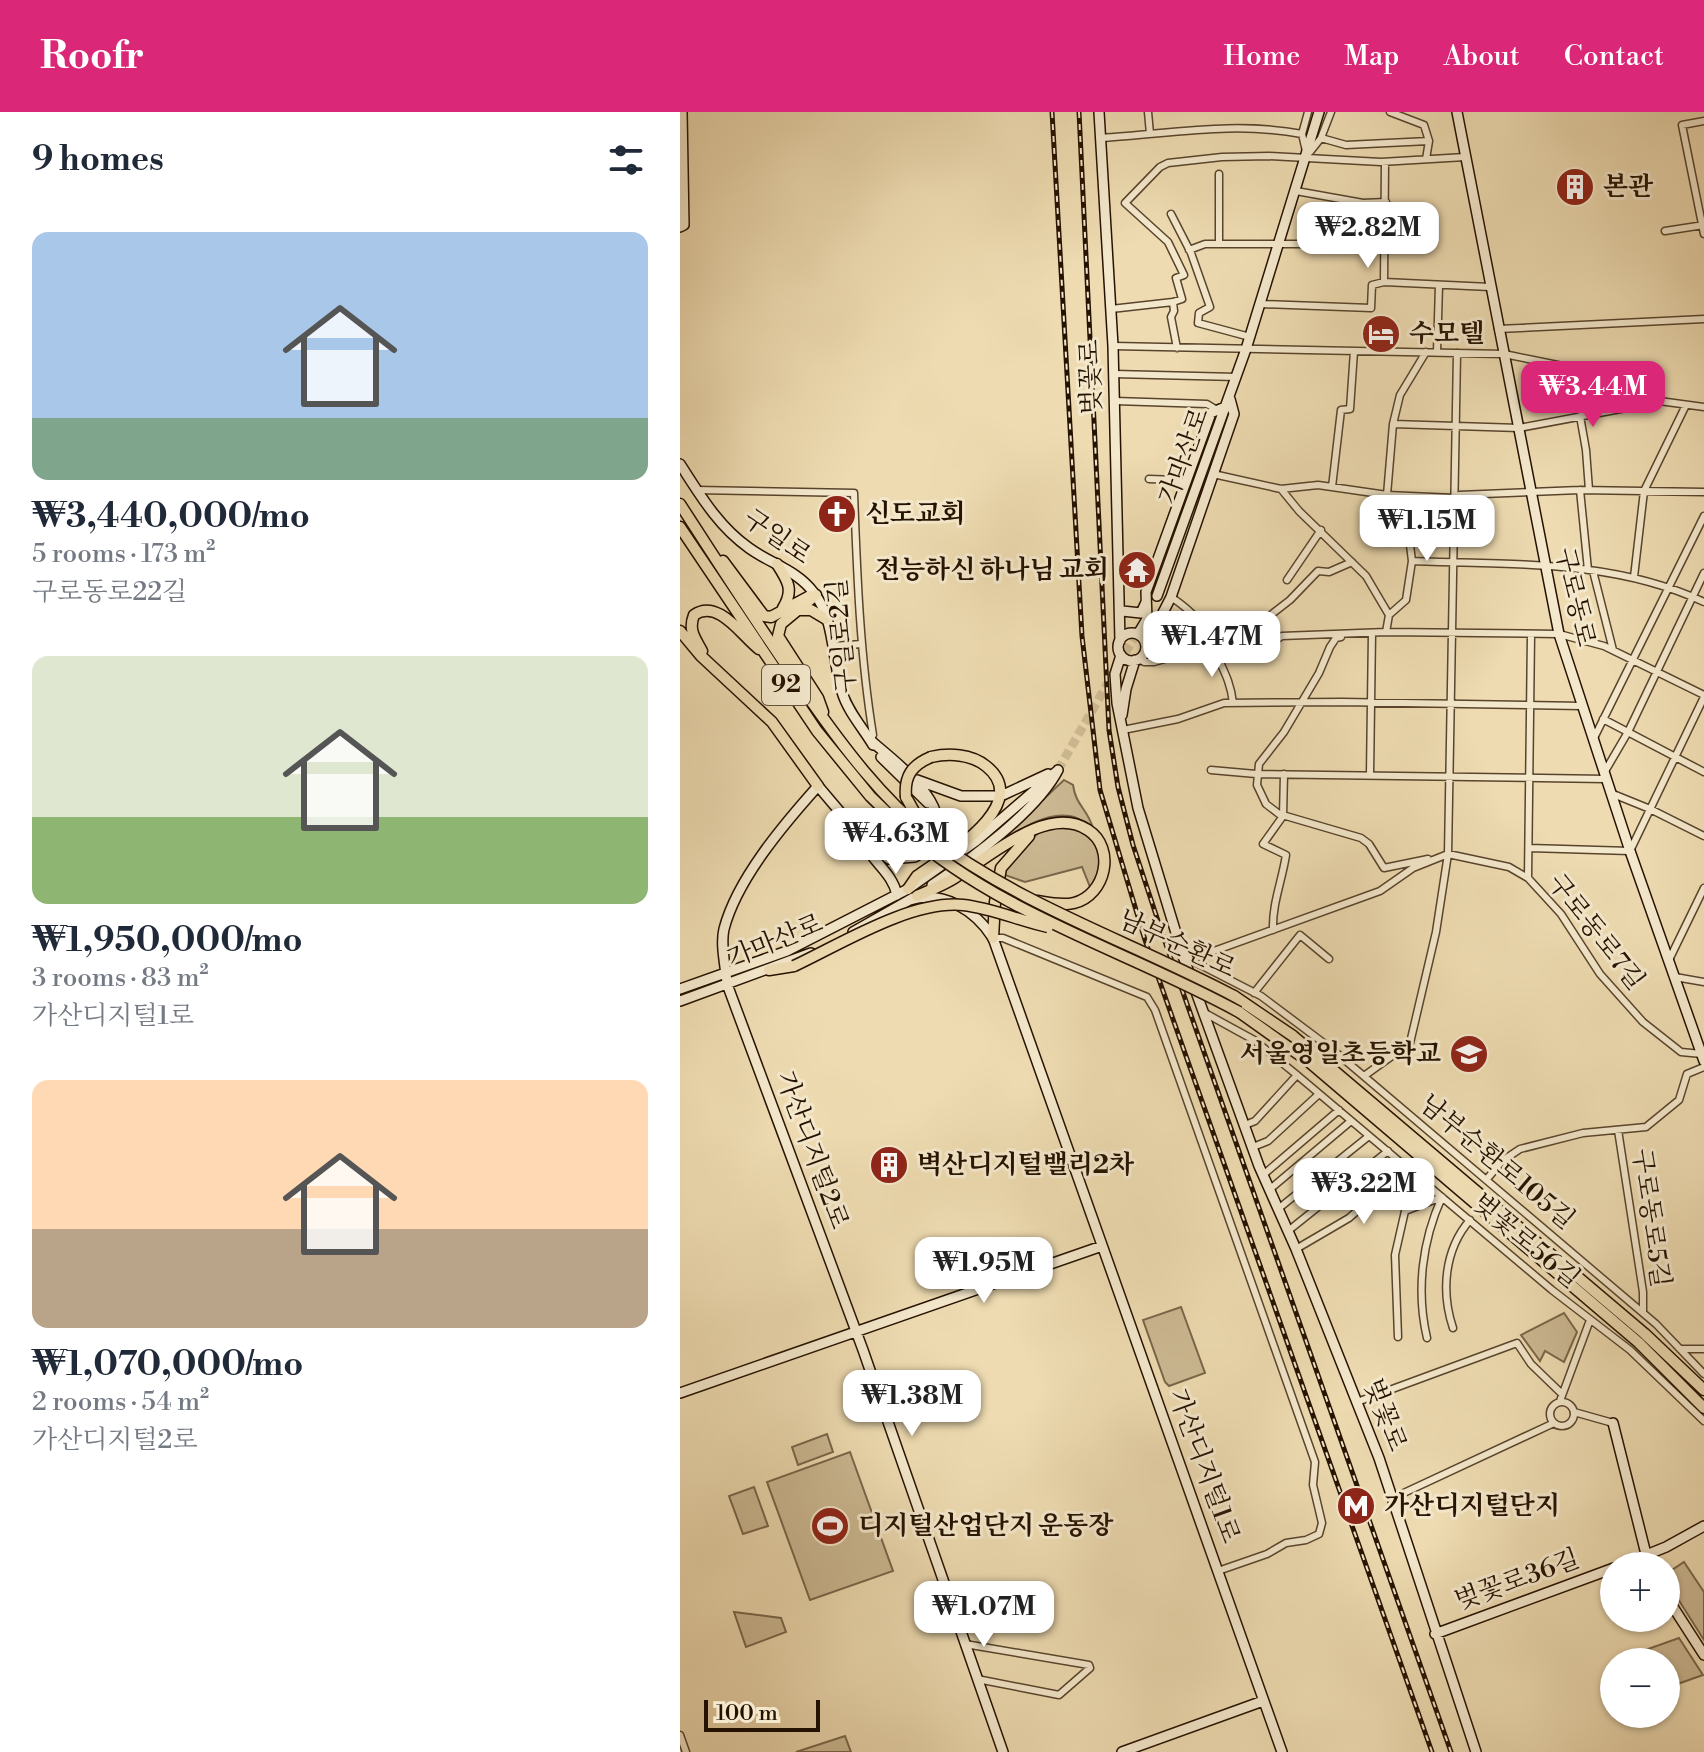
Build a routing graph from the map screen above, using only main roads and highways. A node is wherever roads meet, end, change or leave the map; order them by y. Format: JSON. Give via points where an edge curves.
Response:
{"nodes":[{"id":1,"x":680,"y":504,"type":"edge"},
{"id":2,"x":680,"y":527,"type":"edge"},
{"id":3,"x":709,"y":548,"type":"junction"},
{"id":4,"x":777,"y":564,"type":"road end"},
{"id":5,"x":783,"y":609,"type":"junction"},
{"id":6,"x":798,"y":610,"type":"junction"},
{"id":7,"x":826,"y":619,"type":"road end"},
{"id":8,"x":680,"y":631,"type":"edge"},
{"id":9,"x":766,"y":654,"type":"junction"},
{"id":10,"x":707,"y":659,"type":"junction"},
{"id":11,"x":827,"y":725,"type":"junction"},
{"id":12,"x":818,"y":786,"type":"road end"},
{"id":13,"x":914,"y":826,"type":"junction"},
{"id":14,"x":1038,"y":826,"type":"junction"},
{"id":15,"x":1029,"y":900,"type":"junction"},
{"id":16,"x":1069,"y":933,"type":"junction"},
{"id":17,"x":993,"y":938,"type":"road end"},
{"id":18,"x":769,"y":970,"type":"road end"},
{"id":19,"x":1704,"y":1390,"type":"edge"},
{"id":20,"x":1704,"y":1408,"type":"edge"}],
"edges":[{"from":1,"to":3,"type":"main road","name":"남부순환로","number":"92"},
{"from":2,"to":9,"type":"main road","name":"남부순환로","number":"92"},
{"from":3,"to":5,"type":"main road","via":[[762,615],[771,617]]},
{"from":3,"to":11,"type":"main road","name":"남부순환로","number":"92"},
{"from":4,"to":5,"type":"main road","via":[[790,587]]},
{"from":5,"to":6,"type":"main road","via":[[816,595]]},
{"from":6,"to":7,"type":"main road"},
{"from":6,"to":11,"type":"main road","via":[[781,624],[778,636],[818,698]]},
{"from":8,"to":10,"type":"main road"},
{"from":9,"to":10,"type":"main road","via":[[720,614],[706,610],[694,615],[691,625]]},
{"from":9,"to":13,"type":"main road","name":"남부순환로","number":"92","via":[[817,731],[870,796]]},
{"from":10,"to":12,"type":"main road","via":[[772,722]]},
{"from":11,"to":13,"type":"main road","name":"남부순환로","number":"92"},
{"from":13,"to":14,"type":"main road","bridge":true,"via":[[906,797],[909,773],[931,757],[955,755],[983,764],[995,778],[999,801],[990,819],[917,876],[912,895],[953,880]]},
{"from":13,"to":15,"type":"main road","name":"남부순환로","number":"92","bridge":true},
{"from":13,"to":16,"type":"main road","name":"남부순환로","number":"92","bridge":true,"via":[[967,878]]},
{"from":14,"to":15,"type":"main road","bridge":true,"via":[[1060,822],[1089,830],[1103,850],[1104,871],[1089,896],[1065,904]]},
{"from":14,"to":17,"type":"main road","via":[[1001,868]]},
{"from":15,"to":19,"type":"main road","name":"남부순환로","number":"92","bridge":true,"via":[[1234,996],[1293,1036]]},
{"from":16,"to":18,"type":"main road","bridge":true,"via":[[966,905],[927,907],[794,966]]},
{"from":16,"to":20,"type":"main road","name":"남부순환로","number":"92","bridge":true,"via":[[1158,971],[1272,1033],[1638,1342]]}]}
